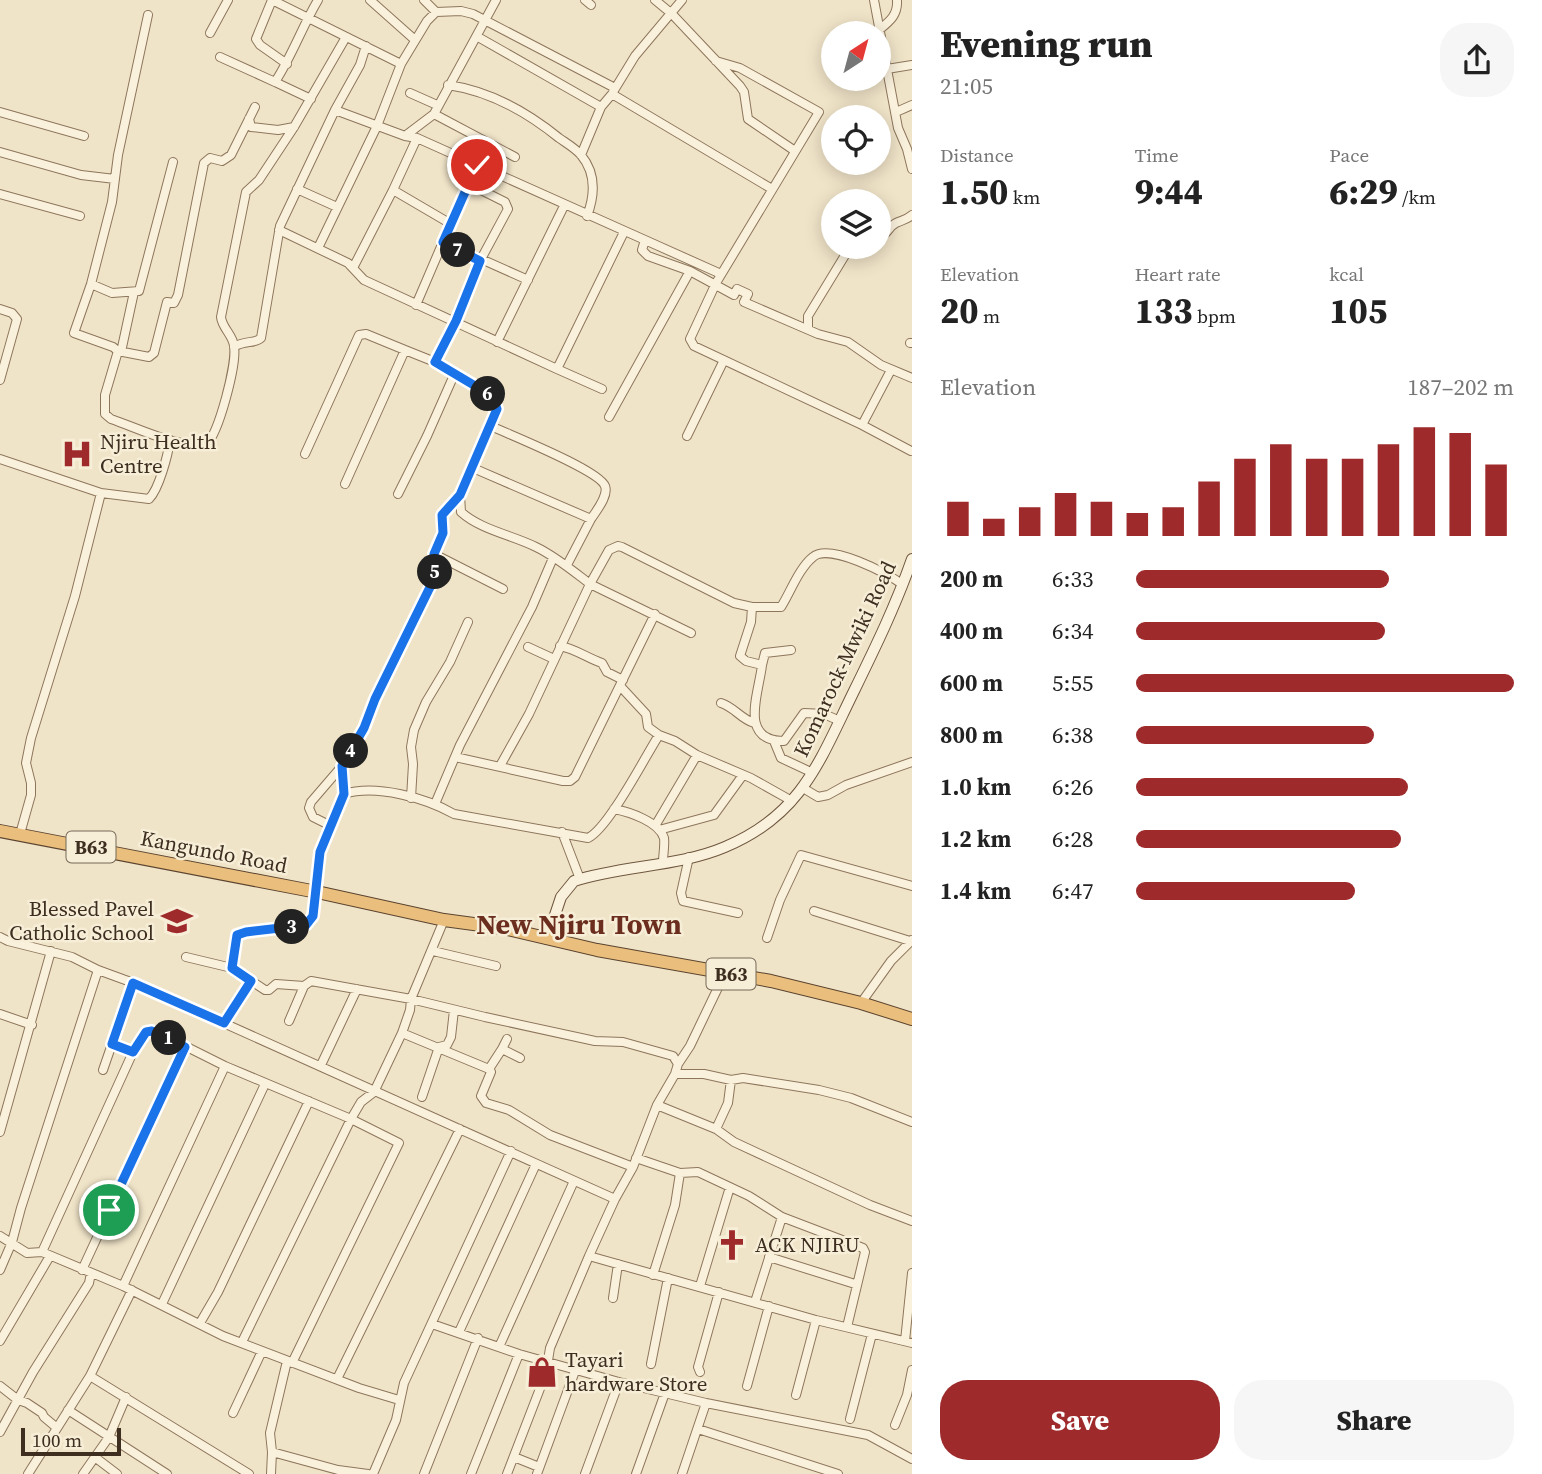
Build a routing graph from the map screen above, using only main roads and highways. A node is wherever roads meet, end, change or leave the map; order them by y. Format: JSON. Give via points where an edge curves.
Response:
{"nodes":[{"id":1,"x":912,"y":559,"type":"edge"},
{"id":2,"x":0,"y":831,"type":"edge"},
{"id":3,"x":547,"y":939,"type":"junction"},
{"id":4,"x":912,"y":1019,"type":"edge"}],
"edges":[{"from":1,"to":3,"type":"main road","name":"Komarock-Mwiki Road","via":[[825,755],[792,801],[769,824],[723,848],[570,884]]},
{"from":2,"to":3,"type":"highway","name":"Kangundo Road","number":"B63"},
{"from":3,"to":4,"type":"highway","name":"Kangundo Road","number":"B63","via":[[771,981]]}]}
